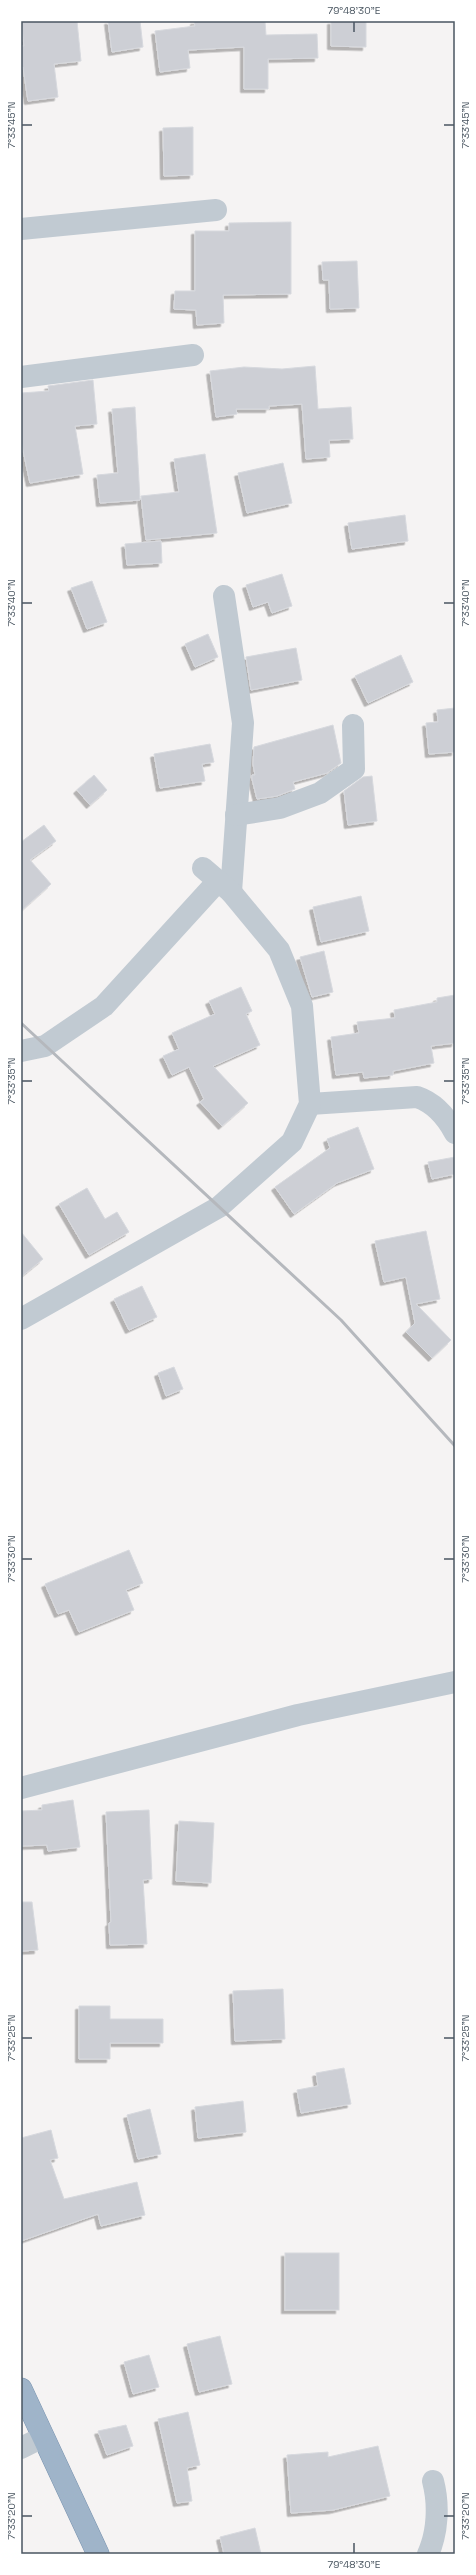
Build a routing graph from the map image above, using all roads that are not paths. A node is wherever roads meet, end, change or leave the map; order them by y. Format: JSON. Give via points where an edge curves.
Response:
{"nodes":[{"id":1,"x":216,"y":210,"type":"dead end"},
{"id":2,"x":21,"y":229,"type":"edge"},
{"id":3,"x":193,"y":355,"type":"dead end"},
{"id":4,"x":21,"y":377,"type":"edge"},
{"id":5,"x":224,"y":596,"type":"dead end"},
{"id":6,"x":353,"y":725,"type":"dead end"},
{"id":7,"x":236,"y":815,"type":"junction"},
{"id":8,"x":218,"y":880,"type":"junction"},
{"id":9,"x":21,"y":1051,"type":"edge"},
{"id":10,"x":310,"y":1104,"type":"junction"},
{"id":11,"x":455,"y":1133,"type":"edge"},
{"id":12,"x":21,"y":1319,"type":"edge"},
{"id":13,"x":455,"y":1682,"type":"edge"},
{"id":14,"x":21,"y":1788,"type":"edge"},
{"id":15,"x":21,"y":2389,"type":"edge"},
{"id":16,"x":43,"y":2437,"type":"junction"},
{"id":17,"x":21,"y":2448,"type":"edge"},
{"id":18,"x":433,"y":2481,"type":"dead end"},
{"id":19,"x":98,"y":2554,"type":"edge"},
{"id":20,"x":428,"y":2554,"type":"edge"}],
"edges":[{"from":1,"to":2,"type":"street"},
{"from":3,"to":4,"type":"street"},
{"from":5,"to":7,"type":"street","via":[[243,723]]},
{"from":6,"to":7,"type":"street","via":[[354,768],[320,793],[280,808]]},
{"from":7,"to":8,"type":"street"},
{"from":8,"to":9,"type":"street","via":[[104,1006],[45,1046]]},
{"from":8,"to":10,"type":"street","via":[[279,950],[302,1006]]},
{"from":10,"to":11,"type":"street","via":[[417,1097],[429,1101],[448,1119]]},
{"from":10,"to":12,"type":"street","via":[[292,1142],[219,1207]]},
{"from":13,"to":14,"type":"street","via":[[298,1715]]},
{"from":15,"to":16,"type":"highway"},
{"from":16,"to":17,"type":"street"},
{"from":16,"to":19,"type":"highway"},
{"from":18,"to":20,"type":"street","via":[[437,2514]]}]}
